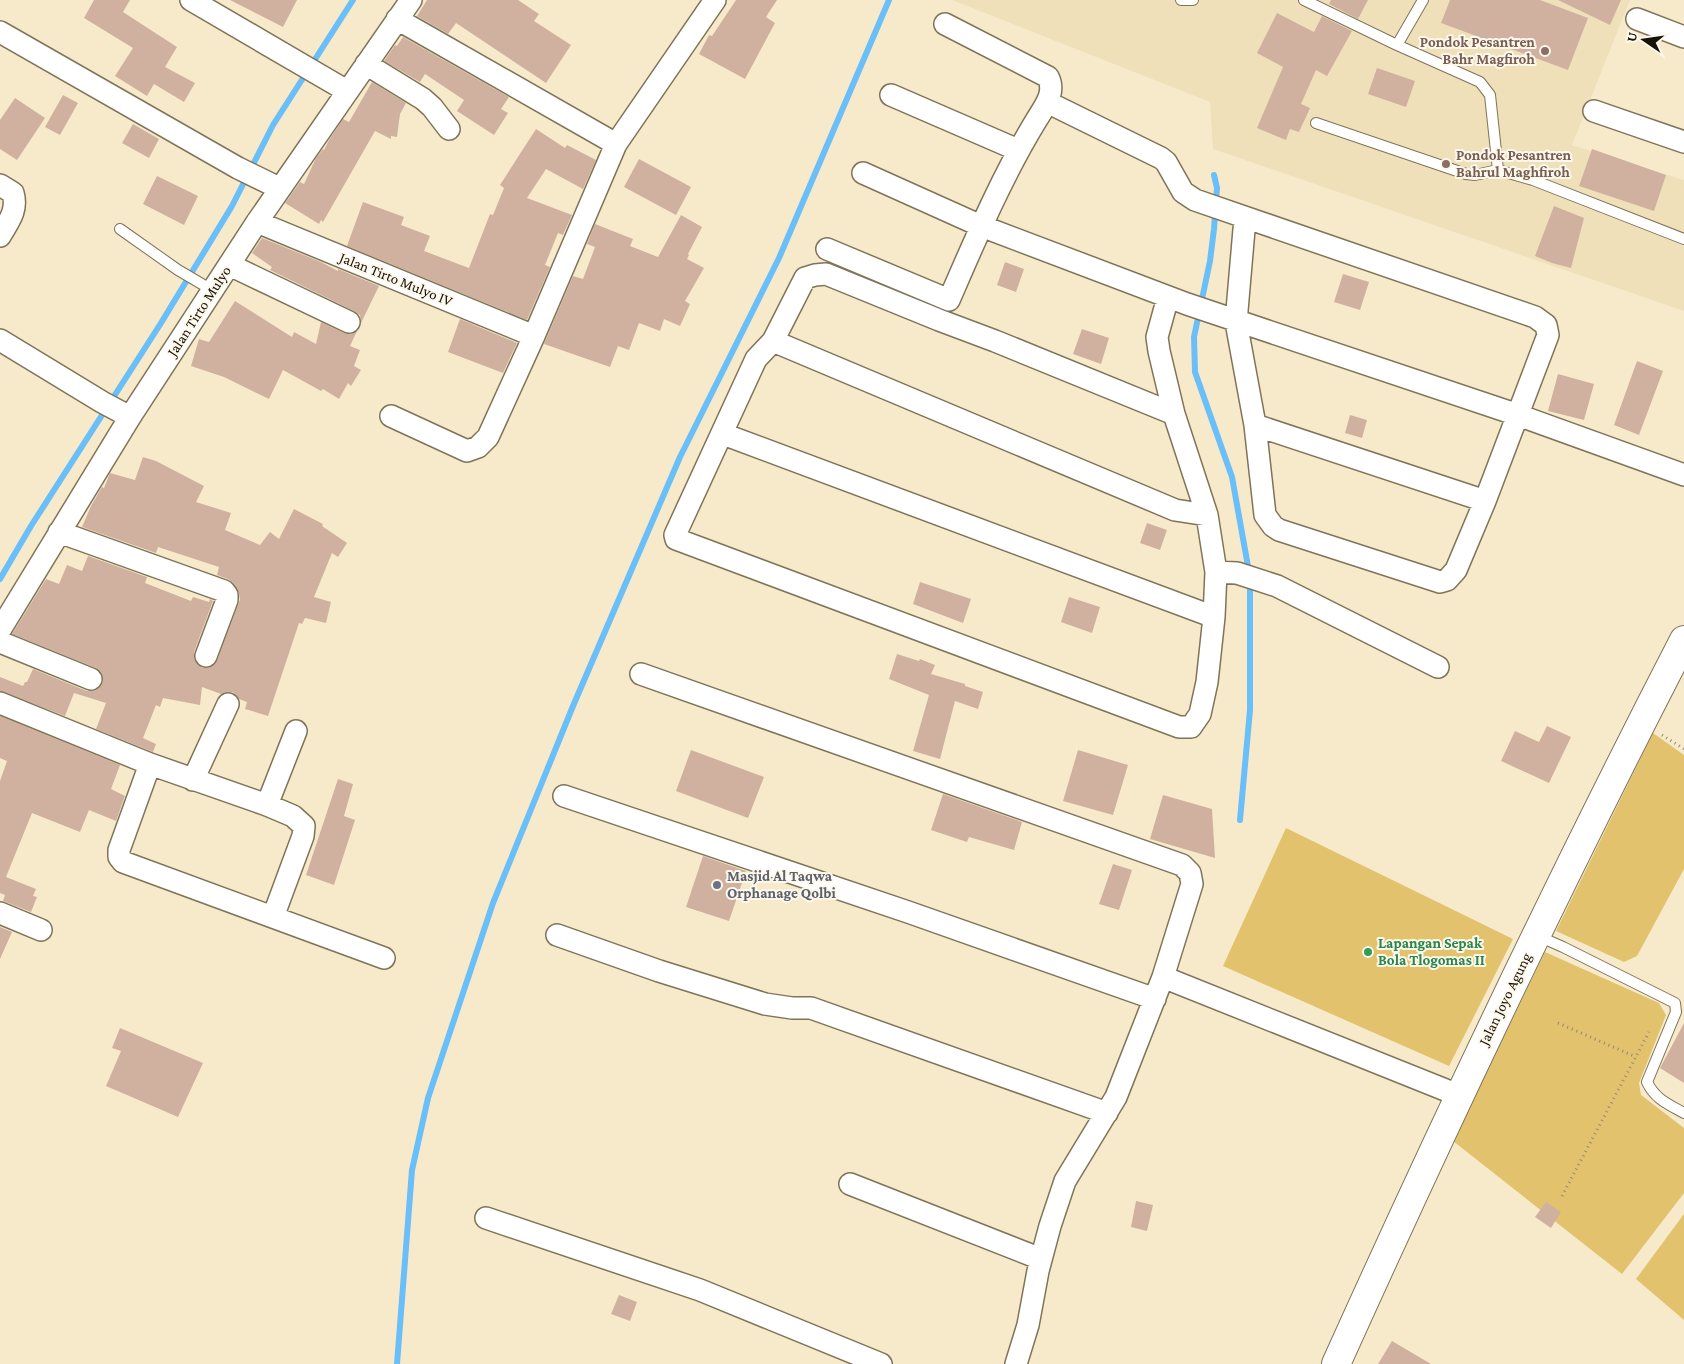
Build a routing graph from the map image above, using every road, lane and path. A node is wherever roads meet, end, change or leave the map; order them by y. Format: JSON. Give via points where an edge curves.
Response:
{"nodes":[{"id":1,"x":191,"y":0,"type":"edge"},
{"id":2,"x":411,"y":0,"type":"edge"},
{"id":3,"x":715,"y":0,"type":"edge"},
{"id":4,"x":1181,"y":0,"type":"edge"},
{"id":5,"x":1193,"y":0,"type":"edge"},
{"id":6,"x":1304,"y":0,"type":"edge"},
{"id":7,"x":1423,"y":0,"type":"edge"},
{"id":8,"x":397,"y":18,"type":"junction"},
{"id":9,"x":1637,"y":19,"type":"dead end"},
{"id":10,"x":945,"y":24,"type":"dead end"},
{"id":11,"x":0,"y":32,"type":"edge"},
{"id":12,"x":1684,"y":37,"type":"edge"},
{"id":13,"x":1397,"y":45,"type":"junction"},
{"id":14,"x":366,"y":64,"type":"junction"},
{"id":15,"x":347,"y":91,"type":"junction"},
{"id":16,"x":891,"y":95,"type":"dead end"},
{"id":17,"x":1047,"y":102,"type":"junction"},
{"id":18,"x":1594,"y":111,"type":"dead end"},
{"id":19,"x":1316,"y":123,"type":"dead end"},
{"id":20,"x":449,"y":129,"type":"dead end"},
{"id":21,"x":1684,"y":142,"type":"edge"},
{"id":22,"x":616,"y":144,"type":"junction"},
{"id":23,"x":1018,"y":150,"type":"junction"},
{"id":24,"x":1498,"y":170,"type":"junction"},
{"id":25,"x":863,"y":173,"type":"dead end"},
{"id":26,"x":0,"y":185,"type":"edge"},
{"id":27,"x":280,"y":188,"type":"junction"},
{"id":28,"x":1245,"y":218,"type":"junction"},
{"id":29,"x":257,"y":222,"type":"junction"},
{"id":30,"x":985,"y":227,"type":"junction"},
{"id":31,"x":120,"y":229,"type":"dead end"},
{"id":32,"x":0,"y":236,"type":"edge"},
{"id":33,"x":1684,"y":238,"type":"edge"},
{"id":34,"x":827,"y":249,"type":"dead end"},
{"id":35,"x":230,"y":264,"type":"junction"},
{"id":36,"x":205,"y":286,"type":"junction"},
{"id":37,"x":1177,"y":301,"type":"junction"},
{"id":38,"x":348,"y":322,"type":"dead end"},
{"id":39,"x":1236,"y":322,"type":"junction"},
{"id":40,"x":534,"y":336,"type":"junction"},
{"id":41,"x":0,"y":340,"type":"edge"},
{"id":42,"x":773,"y":341,"type":"junction"},
{"id":43,"x":116,"y":410,"type":"junction"},
{"id":44,"x":1174,"y":414,"type":"junction"},
{"id":45,"x":1518,"y":415,"type":"junction"},
{"id":46,"x":391,"y":416,"type":"dead end"},
{"id":47,"x":1255,"y":425,"type":"junction"},
{"id":48,"x":723,"y":434,"type":"junction"},
{"id":49,"x":1684,"y":475,"type":"edge"},
{"id":50,"x":1485,"y":501,"type":"junction"},
{"id":51,"x":1207,"y":514,"type":"junction"},
{"id":52,"x":58,"y":532,"type":"junction"},
{"id":53,"x":1216,"y":572,"type":"junction"},
{"id":54,"x":1214,"y":617,"type":"junction"},
{"id":55,"x":0,"y":630,"type":"edge"},
{"id":56,"x":1684,"y":640,"type":"edge"},
{"id":57,"x":0,"y":642,"type":"edge"},
{"id":58,"x":206,"y":656,"type":"dead end"},
{"id":59,"x":1438,"y":666,"type":"dead end"},
{"id":60,"x":641,"y":674,"type":"dead end"},
{"id":61,"x":92,"y":679,"type":"dead end"},
{"id":62,"x":0,"y":703,"type":"edge"},
{"id":63,"x":228,"y":704,"type":"dead end"},
{"id":64,"x":296,"y":731,"type":"dead end"},
{"id":65,"x":150,"y":764,"type":"junction"},
{"id":66,"x":193,"y":780,"type":"junction"},
{"id":67,"x":564,"y":796,"type":"dead end"},
{"id":68,"x":267,"y":805,"type":"junction"},
{"id":69,"x":0,"y":913,"type":"edge"},
{"id":70,"x":273,"y":916,"type":"junction"},
{"id":71,"x":41,"y":930,"type":"dead end"},
{"id":72,"x":557,"y":935,"type":"dead end"},
{"id":73,"x":1536,"y":935,"type":"junction"},
{"id":74,"x":384,"y":958,"type":"dead end"},
{"id":75,"x":1163,"y":977,"type":"junction"},
{"id":76,"x":1155,"y":999,"type":"junction"},
{"id":77,"x":1667,"y":999,"type":"junction"},
{"id":78,"x":1558,"y":1023,"type":"dead end"},
{"id":79,"x":1636,"y":1057,"type":"junction"},
{"id":80,"x":1458,"y":1095,"type":"junction"},
{"id":81,"x":1107,"y":1113,"type":"junction"},
{"id":82,"x":1684,"y":1113,"type":"edge"},
{"id":83,"x":850,"y":1184,"type":"dead end"},
{"id":84,"x":1562,"y":1196,"type":"dead end"},
{"id":85,"x":486,"y":1218,"type":"dead end"},
{"id":86,"x":1041,"y":1259,"type":"junction"},
{"id":87,"x":881,"y":1364,"type":"edge"},
{"id":88,"x":1016,"y":1364,"type":"edge"},
{"id":89,"x":1336,"y":1364,"type":"edge"}],
"edges":[{"from":1,"to":15,"type":"street"},
{"from":2,"to":8,"type":"street","name":"Jalan Tirto Mulyo"},
{"from":3,"to":22,"type":"street"},
{"from":4,"to":5,"type":"lane"},
{"from":6,"to":13,"type":"lane"},
{"from":7,"to":13,"type":"lane"},
{"from":8,"to":14,"type":"street","name":"Jalan Tirto Mulyo"},
{"from":8,"to":22,"type":"street"},
{"from":9,"to":12,"type":"street"},
{"from":10,"to":17,"type":"street","via":[[1048,77],[1051,83]]},
{"from":11,"to":27,"type":"street","via":[[238,168]]},
{"from":13,"to":24,"type":"lane","via":[[1480,82],[1490,95]]},
{"from":14,"to":15,"type":"street","name":"Jalan Tirto Mulyo"},
{"from":14,"to":20,"type":"street","via":[[423,99]]},
{"from":15,"to":27,"type":"street","name":"Jalan Tirto Mulyo"},
{"from":16,"to":23,"type":"street"},
{"from":17,"to":23,"type":"street"},
{"from":17,"to":28,"type":"street","via":[[1161,158],[1183,192],[1195,200]]},
{"from":18,"to":21,"type":"street"},
{"from":19,"to":24,"type":"lane","via":[[1466,174]]},
{"from":22,"to":40,"type":"street"},
{"from":23,"to":30,"type":"street"},
{"from":24,"to":33,"type":"lane","via":[[1533,180]]},
{"from":25,"to":30,"type":"street"},
{"from":26,"to":32,"type":"street","via":[[14,193],[16,201],[14,214]]},
{"from":27,"to":29,"type":"street","name":"Jalan Tirto Mulyo"},
{"from":28,"to":39,"type":"street"},
{"from":28,"to":45,"type":"street","via":[[1536,317],[1546,325],[1548,335]]},
{"from":29,"to":35,"type":"street","name":"Jalan Tirto Mulyo"},
{"from":29,"to":40,"type":"street","name":"Jalan Tirto Mulyo IV"},
{"from":30,"to":34,"type":"street","via":[[948,300]]},
{"from":30,"to":37,"type":"street"},
{"from":31,"to":36,"type":"lane"},
{"from":35,"to":36,"type":"street","name":"Jalan Tirto Mulyo"},
{"from":35,"to":38,"type":"street"},
{"from":36,"to":43,"type":"street","name":"Jalan Tirto Mulyo"},
{"from":37,"to":39,"type":"street"},
{"from":37,"to":44,"type":"street","via":[[1158,337]]},
{"from":39,"to":45,"type":"street"},
{"from":39,"to":47,"type":"street"},
{"from":40,"to":46,"type":"street","via":[[488,436],[478,448],[467,450]]},
{"from":41,"to":43,"type":"street"},
{"from":42,"to":44,"type":"street","via":[[805,278],[826,274]]},
{"from":42,"to":48,"type":"street","via":[[756,359]]},
{"from":42,"to":51,"type":"street","via":[[1175,510]]},
{"from":43,"to":52,"type":"street","name":"Jalan Tirto Mulyo"},
{"from":44,"to":51,"type":"street"},
{"from":45,"to":49,"type":"street"},
{"from":45,"to":50,"type":"street"},
{"from":47,"to":50,"type":"street"},
{"from":47,"to":50,"type":"street","via":[[1266,516],[1273,526],[1289,533],[1440,582],[1448,580],[1456,570]]},
{"from":48,"to":54,"type":"street"},
{"from":48,"to":54,"type":"street","via":[[675,535],[676,539],[1179,727],[1191,726],[1200,714]]},
{"from":51,"to":53,"type":"street"},
{"from":52,"to":55,"type":"street","name":"Jalan Tirto Mulyo"},
{"from":52,"to":58,"type":"street","via":[[224,591],[227,600]]},
{"from":53,"to":54,"type":"street"},
{"from":53,"to":59,"type":"street","via":[[1237,573],[1277,586]]},
{"from":56,"to":73,"type":"main road","name":"Jalan Joyo Agung"},
{"from":57,"to":61,"type":"street"},
{"from":60,"to":75,"type":"street","via":[[1182,865],[1190,873],[1192,884]]},
{"from":62,"to":65,"type":"street"},
{"from":63,"to":66,"type":"street"},
{"from":64,"to":68,"type":"street"},
{"from":65,"to":66,"type":"street"},
{"from":65,"to":70,"type":"street","via":[[118,857],[123,862]]},
{"from":66,"to":68,"type":"street"},
{"from":67,"to":76,"type":"street"},
{"from":68,"to":70,"type":"street","via":[[293,816],[304,826],[304,836]]},
{"from":69,"to":71,"type":"street"},
{"from":70,"to":74,"type":"street"},
{"from":72,"to":81,"type":"street","via":[[765,1004],[811,1008]]},
{"from":73,"to":77,"type":"lane"},
{"from":73,"to":80,"type":"main road","name":"Jalan Joyo Agung"},
{"from":75,"to":76,"type":"street"},
{"from":75,"to":80,"type":"street"},
{"from":76,"to":81,"type":"street"},
{"from":77,"to":79,"type":"path"},
{"from":77,"to":82,"type":"lane","via":[[1675,1003],[1676,1012],[1648,1082],[1660,1099]]},
{"from":78,"to":79,"type":"path"},
{"from":79,"to":84,"type":"path"},
{"from":80,"to":89,"type":"main road","name":"Jalan Joyo Agung"},
{"from":81,"to":86,"type":"street","via":[[1066,1181]]},
{"from":83,"to":86,"type":"street"},
{"from":85,"to":87,"type":"street","via":[[700,1290]]},
{"from":86,"to":88,"type":"street","via":[[1028,1325]]}]}
